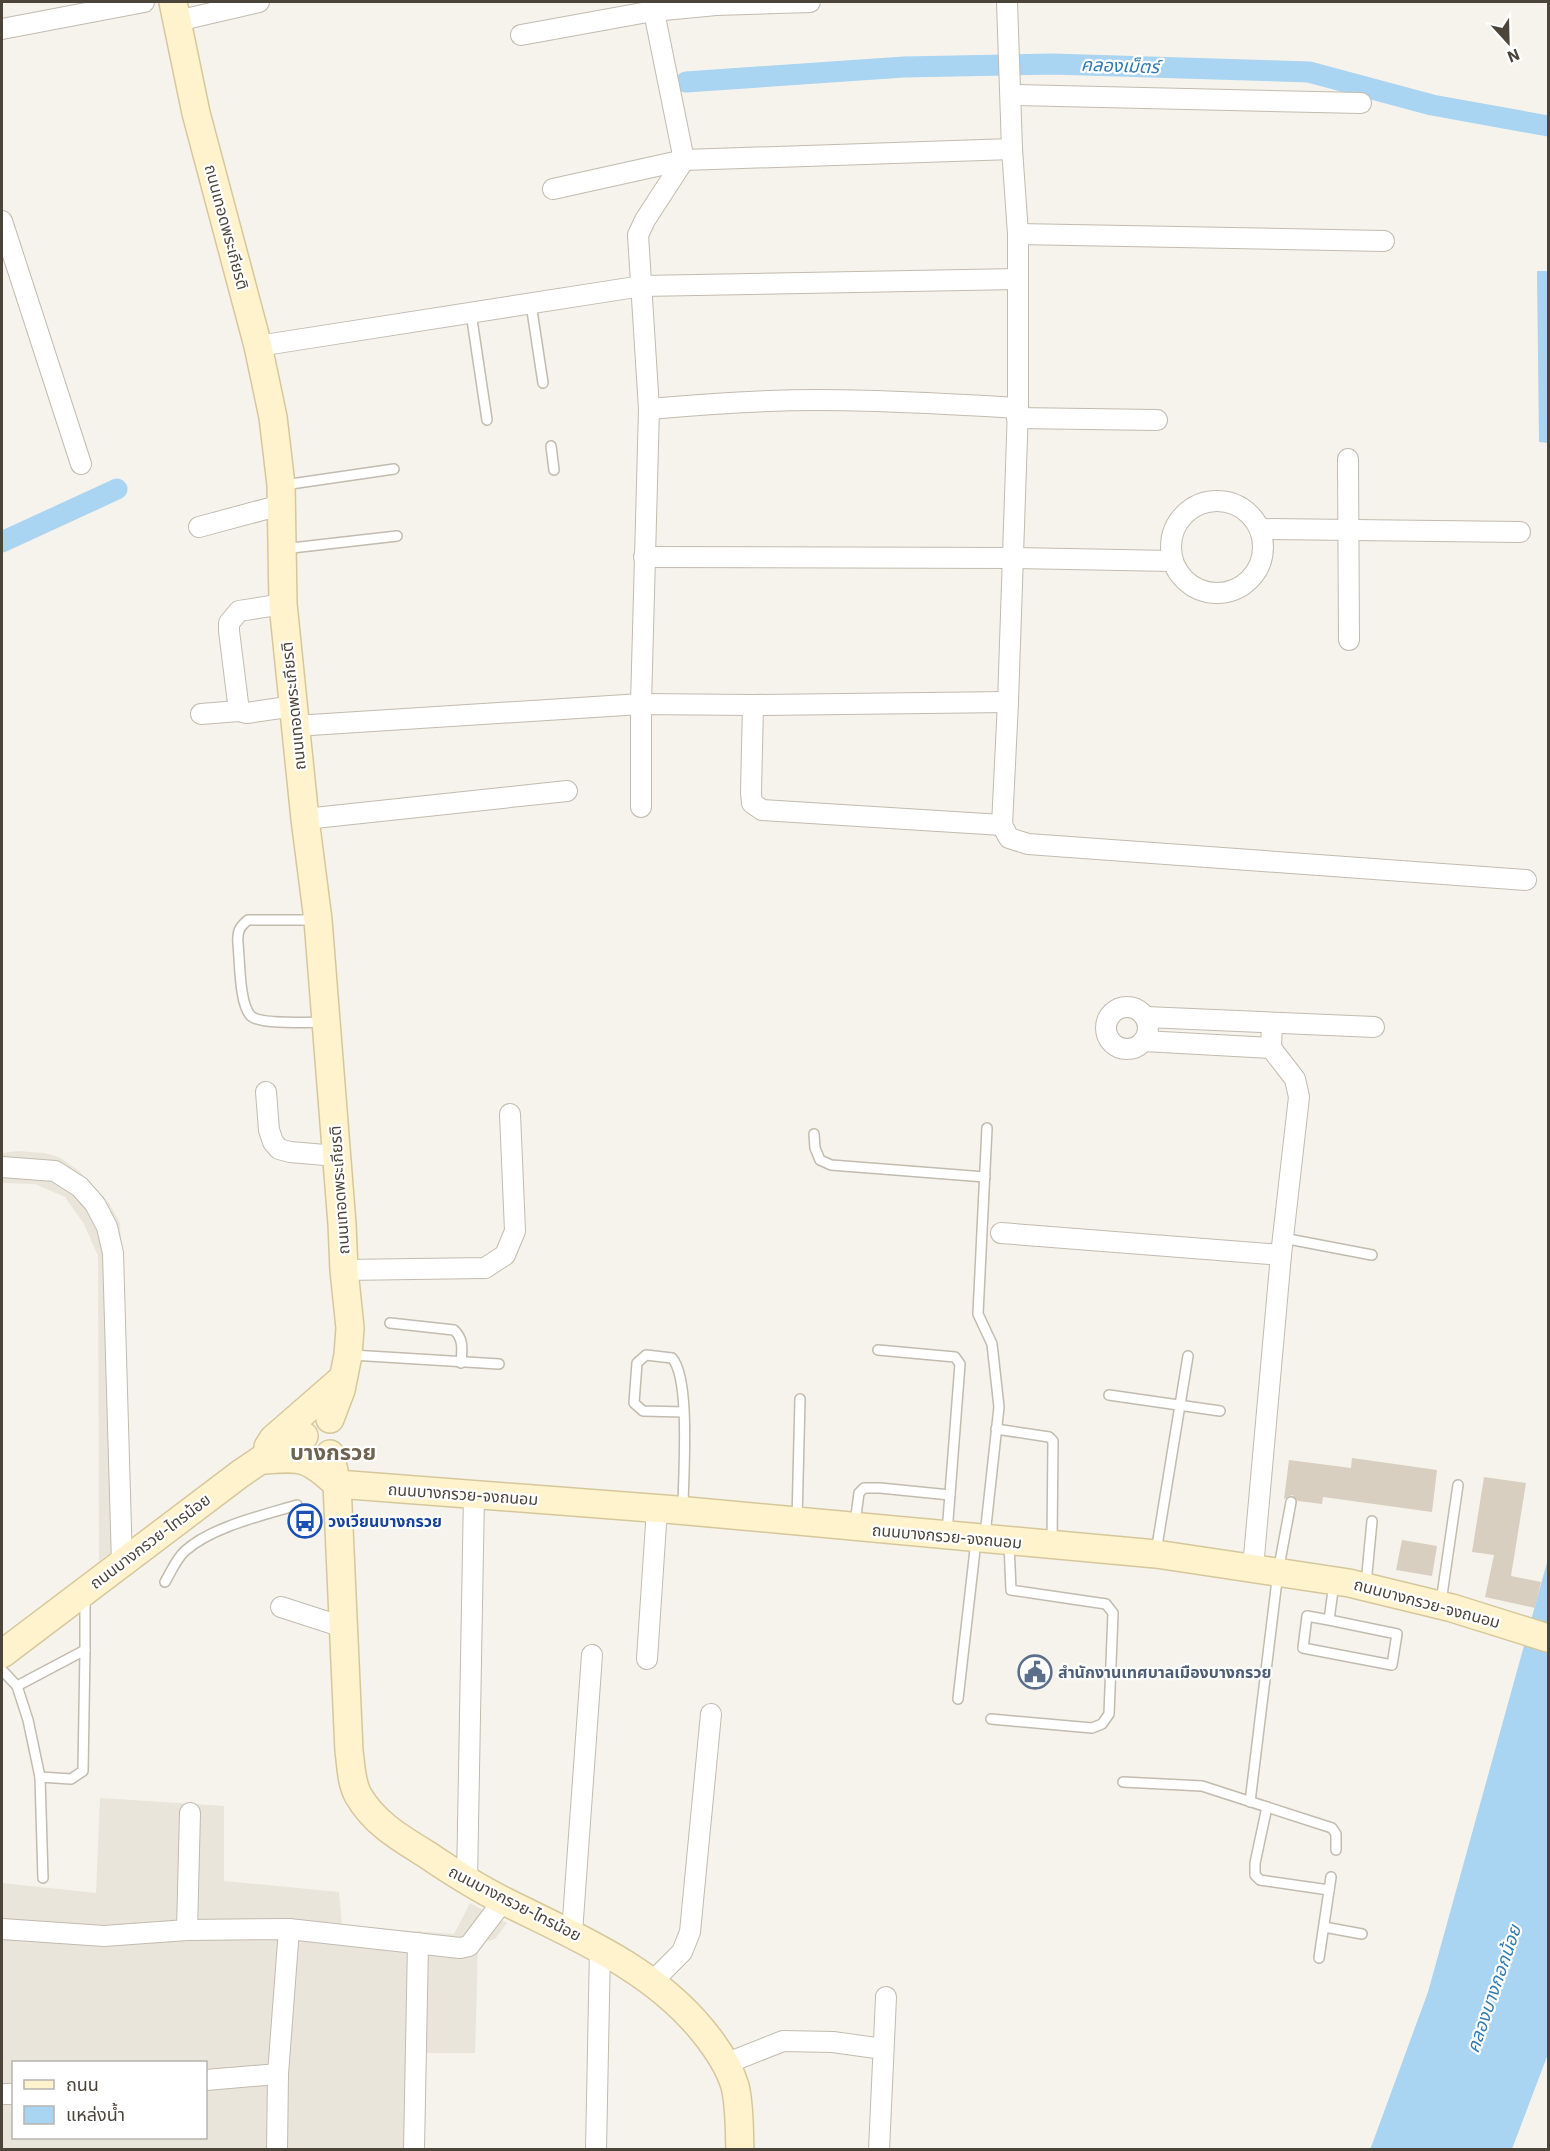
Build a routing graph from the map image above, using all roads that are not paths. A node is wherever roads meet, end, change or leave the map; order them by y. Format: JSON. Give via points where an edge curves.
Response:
{"nodes":[{"id":1,"x":144,"y":2,"type":"edge"},
{"id":2,"x":259,"y":2,"type":"edge"},
{"id":3,"x":810,"y":2,"type":"edge"},
{"id":4,"x":1007,"y":2,"type":"edge"},
{"id":5,"x":653,"y":6,"type":"edge"},
{"id":6,"x":175,"y":11,"type":"edge"},
{"id":7,"x":2,"y":29,"type":"edge"},
{"id":8,"x":521,"y":35,"type":"dead end"},
{"id":9,"x":1011,"y":95,"type":"junction"},
{"id":10,"x":1361,"y":103,"type":"dead end"},
{"id":11,"x":1012,"y":149,"type":"junction"},
{"id":12,"x":684,"y":160,"type":"junction"},
{"id":13,"x":553,"y":189,"type":"dead end"},
{"id":14,"x":2,"y":221,"type":"edge"},
{"id":15,"x":1018,"y":234,"type":"junction"},
{"id":16,"x":1384,"y":241,"type":"dead end"},
{"id":17,"x":1018,"y":279,"type":"junction"},
{"id":18,"x":642,"y":286,"type":"junction"},
{"id":19,"x":531,"y":304,"type":"junction"},
{"id":20,"x":471,"y":313,"type":"junction"},
{"id":21,"x":258,"y":346,"type":"junction"},
{"id":22,"x":543,"y":383,"type":"dead end"},
{"id":23,"x":649,"y":409,"type":"junction"},
{"id":24,"x":1018,"y":413,"type":"junction"},
{"id":25,"x":487,"y":420,"type":"dead end"},
{"id":26,"x":1157,"y":420,"type":"dead end"},
{"id":27,"x":551,"y":446,"type":"dead end"},
{"id":28,"x":1348,"y":459,"type":"dead end"},
{"id":29,"x":81,"y":464,"type":"dead end"},
{"id":30,"x":394,"y":469,"type":"dead end"},
{"id":31,"x":554,"y":470,"type":"dead end"},
{"id":32,"x":281,"y":495,"type":"junction"},
{"id":33,"x":199,"y":527,"type":"dead end"},
{"id":34,"x":1261,"y":529,"type":"junction"},
{"id":35,"x":1350,"y":531,"type":"junction"},
{"id":36,"x":1520,"y":532,"type":"dead end"},
{"id":37,"x":397,"y":536,"type":"dead end"},
{"id":38,"x":282,"y":549,"type":"junction"},
{"id":39,"x":644,"y":557,"type":"junction"},
{"id":40,"x":1013,"y":558,"type":"junction"},
{"id":41,"x":1172,"y":561,"type":"junction"},
{"id":42,"x":283,"y":604,"type":"junction"},
{"id":43,"x":1349,"y":640,"type":"dead end"},
{"id":44,"x":1008,"y":702,"type":"junction"},
{"id":45,"x":641,"y":704,"type":"junction"},
{"id":46,"x":753,"y":705,"type":"junction"},
{"id":47,"x":239,"y":711,"type":"junction"},
{"id":48,"x":201,"y":714,"type":"dead end"},
{"id":49,"x":294,"y":716,"type":"junction"},
{"id":50,"x":567,"y":791,"type":"dead end"},
{"id":51,"x":641,"y":807,"type":"dead end"},
{"id":52,"x":304,"y":819,"type":"junction"},
{"id":53,"x":1002,"y":825,"type":"junction"},
{"id":54,"x":1526,"y":880,"type":"dead end"},
{"id":55,"x":318,"y":920,"type":"junction"},
{"id":56,"x":1146,"y":1017,"type":"junction"},
{"id":57,"x":327,"y":1022,"type":"junction"},
{"id":58,"x":1272,"y":1023,"type":"junction"},
{"id":59,"x":1374,"y":1027,"type":"dead end"},
{"id":60,"x":1144,"y":1041,"type":"junction"},
{"id":61,"x":1271,"y":1048,"type":"junction"},
{"id":62,"x":266,"y":1092,"type":"dead end"},
{"id":63,"x":510,"y":1114,"type":"dead end"},
{"id":64,"x":987,"y":1128,"type":"dead end"},
{"id":65,"x":814,"y":1134,"type":"dead end"},
{"id":66,"x":337,"y":1156,"type":"junction"},
{"id":67,"x":2,"y":1167,"type":"edge"},
{"id":68,"x":985,"y":1178,"type":"junction"},
{"id":69,"x":1001,"y":1233,"type":"dead end"},
{"id":70,"x":1282,"y":1246,"type":"junction"},
{"id":71,"x":1372,"y":1255,"type":"dead end"},
{"id":72,"x":344,"y":1270,"type":"junction"},
{"id":73,"x":390,"y":1323,"type":"dead end"},
{"id":74,"x":879,"y":1350,"type":"dead end"},
{"id":75,"x":1188,"y":1356,"type":"dead end"},
{"id":76,"x":461,"y":1363,"type":"junction"},
{"id":77,"x":499,"y":1364,"type":"dead end"},
{"id":78,"x":346,"y":1366,"type":"junction"},
{"id":79,"x":1109,"y":1395,"type":"dead end"},
{"id":80,"x":800,"y":1399,"type":"dead end"},
{"id":81,"x":1180,"y":1405,"type":"junction"},
{"id":82,"x":1220,"y":1411,"type":"dead end"},
{"id":83,"x":684,"y":1412,"type":"junction"},
{"id":84,"x":330,"y":1419,"type":"junction"},
{"id":85,"x":996,"y":1429,"type":"junction"},
{"id":86,"x":304,"y":1436,"type":"junction"},
{"id":87,"x":330,"y":1454,"type":"junction"},
{"id":88,"x":260,"y":1460,"type":"junction"},
{"id":89,"x":337,"y":1484,"type":"junction"},
{"id":90,"x":1458,"y":1485,"type":"dead end"},
{"id":91,"x":474,"y":1495,"type":"junction"},
{"id":92,"x":950,"y":1495,"type":"junction"},
{"id":93,"x":1291,"y":1502,"type":"dead end"},
{"id":94,"x":297,"y":1505,"type":"dead end"},
{"id":95,"x":670,"y":1510,"type":"junction"},
{"id":96,"x":1372,"y":1521,"type":"dead end"},
{"id":97,"x":796,"y":1522,"type":"junction"},
{"id":98,"x":854,"y":1527,"type":"junction"},
{"id":99,"x":947,"y":1536,"type":"junction"},
{"id":100,"x":990,"y":1539,"type":"junction"},
{"id":101,"x":176,"y":1540,"type":"junction"},
{"id":102,"x":1052,"y":1545,"type":"junction"},
{"id":103,"x":1156,"y":1554,"type":"junction"},
{"id":104,"x":122,"y":1563,"type":"junction"},
{"id":105,"x":1265,"y":1570,"type":"junction"},
{"id":106,"x":1334,"y":1580,"type":"junction"},
{"id":107,"x":165,"y":1582,"type":"dead end"},
{"id":108,"x":1365,"y":1587,"type":"junction"},
{"id":109,"x":85,"y":1590,"type":"junction"},
{"id":110,"x":1440,"y":1605,"type":"junction"},
{"id":111,"x":281,"y":1607,"type":"dead end"},
{"id":112,"x":1329,"y":1620,"type":"junction"},
{"id":113,"x":343,"y":1627,"type":"junction"},
{"id":114,"x":1548,"y":1638,"type":"edge"},
{"id":115,"x":85,"y":1650,"type":"junction"},
{"id":116,"x":2,"y":1654,"type":"edge"},
{"id":117,"x":592,"y":1655,"type":"dead end"},
{"id":118,"x":647,"y":1659,"type":"dead end"},
{"id":119,"x":2,"y":1670,"type":"edge"},
{"id":120,"x":17,"y":1686,"type":"junction"},
{"id":121,"x":958,"y":1700,"type":"dead end"},
{"id":122,"x":711,"y":1714,"type":"dead end"},
{"id":123,"x":991,"y":1719,"type":"dead end"},
{"id":124,"x":40,"y":1777,"type":"junction"},
{"id":125,"x":1123,"y":1782,"type":"dead end"},
{"id":126,"x":1250,"y":1802,"type":"junction"},
{"id":127,"x":1267,"y":1807,"type":"junction"},
{"id":128,"x":190,"y":1813,"type":"dead end"},
{"id":129,"x":1336,"y":1850,"type":"dead end"},
{"id":130,"x":1331,"y":1877,"type":"dead end"},
{"id":131,"x":43,"y":1878,"type":"dead end"},
{"id":132,"x":467,"y":1881,"type":"junction"},
{"id":133,"x":1329,"y":1890,"type":"junction"},
{"id":134,"x":503,"y":1901,"type":"junction"},
{"id":135,"x":1324,"y":1927,"type":"junction"},
{"id":136,"x":2,"y":1929,"type":"edge"},
{"id":137,"x":289,"y":1929,"type":"junction"},
{"id":138,"x":187,"y":1930,"type":"junction"},
{"id":139,"x":572,"y":1933,"type":"junction"},
{"id":140,"x":1362,"y":1934,"type":"dead end"},
{"id":141,"x":418,"y":1943,"type":"junction"},
{"id":142,"x":600,"y":1948,"type":"junction"},
{"id":143,"x":1319,"y":1958,"type":"dead end"},
{"id":144,"x":652,"y":1982,"type":"junction"},
{"id":145,"x":886,"y":1997,"type":"dead end"},
{"id":146,"x":883,"y":2049,"type":"junction"},
{"id":147,"x":726,"y":2064,"type":"junction"},
{"id":148,"x":278,"y":2074,"type":"junction"},
{"id":149,"x":207,"y":2080,"type":"edge"},
{"id":150,"x":277,"y":2150,"type":"edge"},
{"id":151,"x":414,"y":2150,"type":"edge"},
{"id":152,"x":596,"y":2150,"type":"edge"},
{"id":153,"x":740,"y":2150,"type":"edge"},
{"id":154,"x":879,"y":2150,"type":"edge"}],
"edges":[{"from":1,"to":7,"type":"street"},
{"from":2,"to":6,"type":"street"},
{"from":3,"to":5,"type":"street"},
{"from":4,"to":9,"type":"street"},
{"from":5,"to":8,"type":"street"},
{"from":5,"to":12,"type":"street"},
{"from":6,"to":21,"type":"main road","name":"ถนนเทอดพระเกียรติ","via":[[196,113]]},
{"from":9,"to":10,"type":"street"},
{"from":9,"to":11,"type":"street"},
{"from":11,"to":12,"type":"street"},
{"from":11,"to":15,"type":"street"},
{"from":12,"to":13,"type":"street"},
{"from":12,"to":18,"type":"street","via":[[638,235]]},
{"from":14,"to":29,"type":"street"},
{"from":15,"to":16,"type":"street"},
{"from":15,"to":17,"type":"street"},
{"from":17,"to":18,"type":"street"},
{"from":17,"to":24,"type":"street"},
{"from":18,"to":19,"type":"street"},
{"from":18,"to":23,"type":"street"},
{"from":19,"to":20,"type":"street"},
{"from":19,"to":22,"type":"lane"},
{"from":20,"to":21,"type":"street"},
{"from":20,"to":25,"type":"lane"},
{"from":21,"to":32,"type":"main road","name":"ถนนเทอดพระเกียรติ","via":[[273,417]]},
{"from":23,"to":24,"type":"street","via":[[817,400],[905,402]]},
{"from":23,"to":39,"type":"street"},
{"from":24,"to":26,"type":"street"},
{"from":24,"to":40,"type":"street"},
{"from":27,"to":31,"type":"lane"},
{"from":28,"to":35,"type":"street"},
{"from":30,"to":32,"type":"lane"},
{"from":32,"to":33,"type":"street"},
{"from":32,"to":38,"type":"main road","name":"ถนนเทอดพระเกียรติ"},
{"from":34,"to":35,"type":"street"},
{"from":34,"to":41,"type":"street","via":[[1242,507],[1215,500],[1189,510],[1172,532]]},
{"from":34,"to":41,"type":"street","via":[[1264,554],[1253,576],[1233,591],[1208,592],[1185,582]]},
{"from":35,"to":36,"type":"street"},
{"from":35,"to":43,"type":"street"},
{"from":37,"to":38,"type":"lane"},
{"from":38,"to":42,"type":"main road","name":"ถนนเทอดพระเกียรติ"},
{"from":39,"to":40,"type":"street"},
{"from":39,"to":45,"type":"street"},
{"from":40,"to":41,"type":"street"},
{"from":40,"to":44,"type":"street"},
{"from":42,"to":47,"type":"street","via":[[239,610],[229,623]]},
{"from":42,"to":49,"type":"main road","name":"ถนนเทอดพระเกียรติ"},
{"from":44,"to":46,"type":"street"},
{"from":44,"to":53,"type":"street"},
{"from":45,"to":46,"type":"street"},
{"from":45,"to":49,"type":"street"},
{"from":45,"to":51,"type":"street"},
{"from":46,"to":53,"type":"street","via":[[751,793],[752,802],[762,810]]},
{"from":47,"to":48,"type":"street"},
{"from":47,"to":49,"type":"street"},
{"from":49,"to":52,"type":"main road","name":"ถนนเทอดพระเกียรติ"},
{"from":50,"to":52,"type":"street"},
{"from":52,"to":55,"type":"main road","name":"ถนนเทอดพระเกียรติ"},
{"from":53,"to":54,"type":"street","via":[[1009,838],[1028,844]]},
{"from":55,"to":57,"type":"main road","name":"ถนนเทอดพระเกียรติ"},
{"from":55,"to":57,"type":"lane","via":[[248,920],[237,934],[244,1004],[252,1017],[261,1021]]},
{"from":56,"to":58,"type":"street"},
{"from":56,"to":60,"type":"street"},
{"from":56,"to":60,"type":"street","via":[[1137,1008],[1125,1006],[1113,1011],[1106,1020],[1105,1033],[1111,1043],[1122,1049],[1134,1048]]},
{"from":57,"to":66,"type":"main road","name":"ถนนเทอดพระเกียรติ"},
{"from":58,"to":59,"type":"street"},
{"from":58,"to":61,"type":"street"},
{"from":60,"to":61,"type":"street"},
{"from":61,"to":70,"type":"street","via":[[1295,1079],[1299,1097]]},
{"from":62,"to":66,"type":"street","via":[[268,1130],[279,1149]]},
{"from":63,"to":72,"type":"street","via":[[515,1231],[505,1255],[484,1268]]},
{"from":64,"to":68,"type":"lane"},
{"from":65,"to":68,"type":"lane","via":[[820,1160],[831,1165]]},
{"from":66,"to":72,"type":"main road","name":"ถนนเทอดพระเกียรติ"},
{"from":67,"to":104,"type":"street","via":[[55,1171],[80,1187],[108,1227],[113,1253]]},
{"from":68,"to":85,"type":"lane","via":[[978,1314],[992,1344],[999,1407]]},
{"from":69,"to":70,"type":"street"},
{"from":70,"to":71,"type":"lane"},
{"from":70,"to":105,"type":"street"},
{"from":72,"to":78,"type":"main road","name":"ถนนเทอดพระเกียรติ","via":[[350,1328]]},
{"from":73,"to":76,"type":"lane","via":[[454,1330],[462,1344]]},
{"from":74,"to":92,"type":"lane","via":[[959,1360]]},
{"from":75,"to":81,"type":"lane"},
{"from":76,"to":77,"type":"lane"},
{"from":76,"to":78,"type":"lane"},
{"from":78,"to":84,"type":"main road","name":"ถนนเทอดพระเกียรติ"},
{"from":78,"to":88,"type":"main road","via":[[273,1439]]},
{"from":79,"to":81,"type":"lane"},
{"from":80,"to":97,"type":"lane"},
{"from":81,"to":82,"type":"lane"},
{"from":81,"to":103,"type":"lane"},
{"from":83,"to":83,"type":"lane","via":[[677,1364],[672,1358],[640,1358],[634,1403],[638,1408]]},
{"from":83,"to":95,"type":"lane"},
{"from":84,"to":86,"type":"main road","via":[[316,1419]]},
{"from":84,"to":87,"type":"main road","via":[[340,1429],[341,1437]]},
{"from":85,"to":100,"type":"lane"},
{"from":85,"to":102,"type":"lane","via":[[1049,1437],[1053,1441]]},
{"from":86,"to":87,"type":"main road","via":[[315,1453]]},
{"from":86,"to":88,"type":"main road","name":"ถนนบางกรวย-ไทรน้อย"},
{"from":87,"to":89,"type":"main road","name":"ถนนบางกรวย-ไทรน้อย"},
{"from":88,"to":89,"type":"main road","via":[[296,1458],[314,1464]]},
{"from":88,"to":101,"type":"main road","name":"ถนนบางกรวย-ไทรน้อย"},
{"from":89,"to":91,"type":"main road","name":"ถนนบางกรวย-จงถนอม"},
{"from":89,"to":113,"type":"main road","name":"ถนนบางกรวย-ไทรน้อย"},
{"from":90,"to":110,"type":"lane"},
{"from":91,"to":95,"type":"main road","name":"ถนนบางกรวย-จงถนอม"},
{"from":91,"to":132,"type":"street"},
{"from":92,"to":98,"type":"lane","via":[[864,1488],[859,1492]]},
{"from":92,"to":99,"type":"lane"},
{"from":93,"to":105,"type":"lane"},
{"from":94,"to":101,"type":"lane"},
{"from":95,"to":97,"type":"main road","name":"ถนนบางกรวย-จงถนอม"},
{"from":95,"to":118,"type":"street"},
{"from":96,"to":108,"type":"lane"},
{"from":97,"to":98,"type":"main road","name":"ถนนบางกรวย-จงถนอม"},
{"from":98,"to":99,"type":"main road","name":"ถนนบางกรวย-จงถนอม"},
{"from":99,"to":100,"type":"main road","name":"ถนนบางกรวย-จงถนอม"},
{"from":100,"to":102,"type":"main road","name":"ถนนบางกรวย-จงถนอม"},
{"from":100,"to":121,"type":"lane"},
{"from":100,"to":123,"type":"lane","via":[[1011,1590],[1106,1604],[1113,1613],[1109,1714],[1102,1724],[1092,1728]]},
{"from":101,"to":104,"type":"main road","name":"ถนนบางกรวย-ไทรน้อย"},
{"from":101,"to":107,"type":"lane","via":[[177,1559]]},
{"from":102,"to":103,"type":"main road","name":"ถนนบางกรวย-จงถนอม"},
{"from":103,"to":105,"type":"main road","name":"ถนนบางกรวย-จงถนอม"},
{"from":104,"to":109,"type":"main road","name":"ถนนบางกรวย-ไทรน้อย"},
{"from":105,"to":106,"type":"main road","name":"ถนนบางกรวย-จงถนอม"},
{"from":105,"to":126,"type":"lane"},
{"from":106,"to":108,"type":"main road","name":"ถนนบางกรวย-จงถนอม"},
{"from":106,"to":112,"type":"lane"},
{"from":108,"to":110,"type":"main road","name":"ถนนบางกรวย-จงถนอม"},
{"from":109,"to":115,"type":"lane"},
{"from":109,"to":116,"type":"main road","name":"ถนนบางกรวย-ไทรน้อย"},
{"from":110,"to":114,"type":"main road","name":"ถนนบางกรวย-จงถนอม"},
{"from":111,"to":113,"type":"street"},
{"from":112,"to":112,"type":"lane","via":[[1307,1616],[1303,1648],[1392,1665],[1397,1634]]},
{"from":113,"to":132,"type":"main road","name":"ถนนบางกรวย-ไทรน้อย","via":[[349,1751],[357,1794],[385,1828]]},
{"from":115,"to":120,"type":"lane"},
{"from":115,"to":124,"type":"lane","via":[[83,1770],[71,1779]]},
{"from":117,"to":139,"type":"street"},
{"from":119,"to":120,"type":"lane"},
{"from":120,"to":124,"type":"lane"},
{"from":122,"to":144,"type":"street","via":[[690,1932],[682,1952]]},
{"from":124,"to":131,"type":"lane"},
{"from":125,"to":126,"type":"lane","via":[[1202,1786]]},
{"from":126,"to":127,"type":"lane"},
{"from":127,"to":129,"type":"lane","via":[[1332,1828]]},
{"from":127,"to":133,"type":"lane","via":[[1255,1875],[1260,1880]]},
{"from":128,"to":138,"type":"street"},
{"from":130,"to":133,"type":"lane"},
{"from":132,"to":134,"type":"main road","name":"ถนนบางกรวย-ไทรน้อย"},
{"from":133,"to":135,"type":"lane"},
{"from":134,"to":139,"type":"main road","name":"ถนนบางกรวย-ไทรน้อย"},
{"from":134,"to":141,"type":"street","via":[[469,1946]]},
{"from":135,"to":140,"type":"lane"},
{"from":135,"to":143,"type":"lane"},
{"from":136,"to":138,"type":"street","via":[[104,1936]]},
{"from":137,"to":138,"type":"street"},
{"from":137,"to":141,"type":"street"},
{"from":137,"to":148,"type":"street"},
{"from":139,"to":142,"type":"main road","name":"ถนนบางกรวย-ไทรน้อย"},
{"from":141,"to":151,"type":"street"},
{"from":142,"to":144,"type":"main road","name":"ถนนบางกรวย-ไทรน้อย"},
{"from":142,"to":152,"type":"street"},
{"from":144,"to":147,"type":"main road","name":"ถนนบางกรวย-ไทรน้อย","via":[[693,2020]]},
{"from":145,"to":146,"type":"street"},
{"from":146,"to":147,"type":"street","via":[[783,2041]]},
{"from":146,"to":154,"type":"street"},
{"from":147,"to":153,"type":"main road","name":"ถนนบางกรวย-ไทรน้อย","via":[[738,2105]]},
{"from":148,"to":149,"type":"street"},
{"from":148,"to":150,"type":"street"}]}
